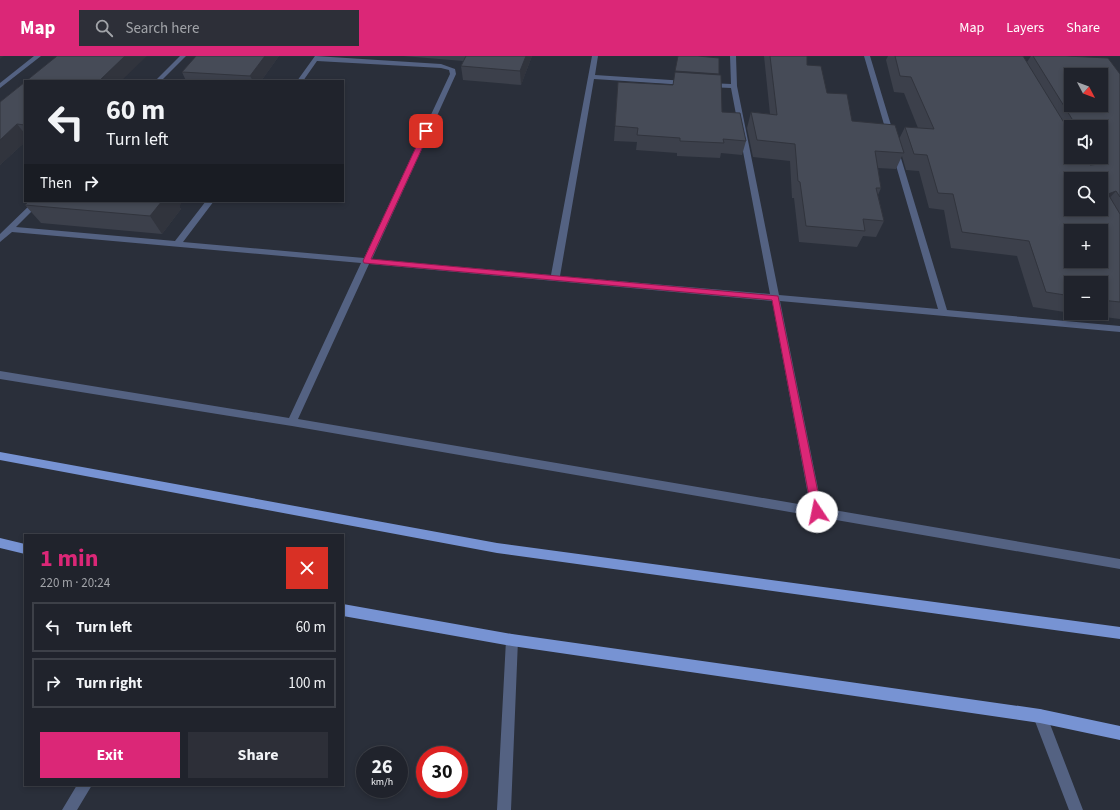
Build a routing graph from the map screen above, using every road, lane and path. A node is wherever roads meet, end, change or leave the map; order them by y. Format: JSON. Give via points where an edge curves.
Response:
{"nodes":[{"id":1,"x":38,"y":56,"type":"edge"},
{"id":2,"x":183,"y":56,"type":"edge"},
{"id":3,"x":595,"y":56,"type":"edge"},
{"id":4,"x":733,"y":56,"type":"edge"},
{"id":5,"x":867,"y":56,"type":"edge"},
{"id":6,"x":317,"y":58,"type":"edge"},
{"id":7,"x":592,"y":77,"type":"junction"},
{"id":8,"x":159,"y":80,"type":"edge"},
{"id":9,"x":301,"y":80,"type":"edge"},
{"id":10,"x":694,"y":84,"type":"edge"},
{"id":11,"x":702,"y":84,"type":"edge"},
{"id":12,"x":0,"y":86,"type":"edge"},
{"id":13,"x":734,"y":86,"type":"junction"},
{"id":14,"x":37,"y":202,"type":"edge"},
{"id":15,"x":209,"y":202,"type":"edge"},
{"id":16,"x":10,"y":229,"type":"junction"},
{"id":17,"x":0,"y":239,"type":"edge"},
{"id":18,"x":177,"y":244,"type":"junction"},
{"id":19,"x":367,"y":261,"type":"junction"},
{"id":20,"x":555,"y":278,"type":"junction"},
{"id":21,"x":776,"y":298,"type":"junction"},
{"id":22,"x":943,"y":313,"type":"junction"},
{"id":23,"x":1120,"y":329,"type":"edge"},
{"id":24,"x":0,"y":375,"type":"edge"},
{"id":25,"x":292,"y":422,"type":"junction"},
{"id":26,"x":0,"y":456,"type":"edge"},
{"id":27,"x":817,"y":512,"type":"junction"},
{"id":28,"x":0,"y":543,"type":"edge"},
{"id":29,"x":24,"y":549,"type":"edge"},
{"id":30,"x":1120,"y":564,"type":"edge"},
{"id":31,"x":344,"y":610,"type":"edge"},
{"id":32,"x":1120,"y":633,"type":"edge"},
{"id":33,"x":512,"y":640,"type":"junction"},
{"id":34,"x":1040,"y":716,"type":"junction"},
{"id":35,"x":1120,"y":733,"type":"edge"},
{"id":36,"x":84,"y":786,"type":"edge"},
{"id":37,"x":69,"y":810,"type":"edge"},
{"id":38,"x":504,"y":810,"type":"edge"},
{"id":39,"x":1076,"y":810,"type":"edge"}],
"edges":[{"from":1,"to":12,"type":"street"},
{"from":2,"to":8,"type":"street"},
{"from":3,"to":7,"type":"street"},
{"from":4,"to":13,"type":"street"},
{"from":5,"to":22,"type":"street"},
{"from":6,"to":9,"type":"street"},
{"from":6,"to":19,"type":"street","via":[[441,66],[452,69],[453,74]]},
{"from":7,"to":10,"type":"street"},
{"from":7,"to":20,"type":"street"},
{"from":11,"to":13,"type":"street"},
{"from":13,"to":21,"type":"street"},
{"from":14,"to":16,"type":"street"},
{"from":15,"to":18,"type":"street"},
{"from":16,"to":17,"type":"street"},
{"from":16,"to":18,"type":"street"},
{"from":18,"to":19,"type":"street"},
{"from":19,"to":20,"type":"street"},
{"from":19,"to":25,"type":"street"},
{"from":20,"to":21,"type":"street"},
{"from":21,"to":22,"type":"street"},
{"from":21,"to":27,"type":"street"},
{"from":22,"to":23,"type":"street"},
{"from":24,"to":25,"type":"street"},
{"from":25,"to":27,"type":"street"},
{"from":26,"to":32,"type":"main road","via":[[497,548]]},
{"from":27,"to":30,"type":"street"},
{"from":28,"to":29,"type":"main road"},
{"from":31,"to":33,"type":"main road"},
{"from":33,"to":34,"type":"main road"},
{"from":33,"to":38,"type":"street"},
{"from":34,"to":35,"type":"main road"},
{"from":34,"to":39,"type":"street"},
{"from":36,"to":37,"type":"street"}]}
